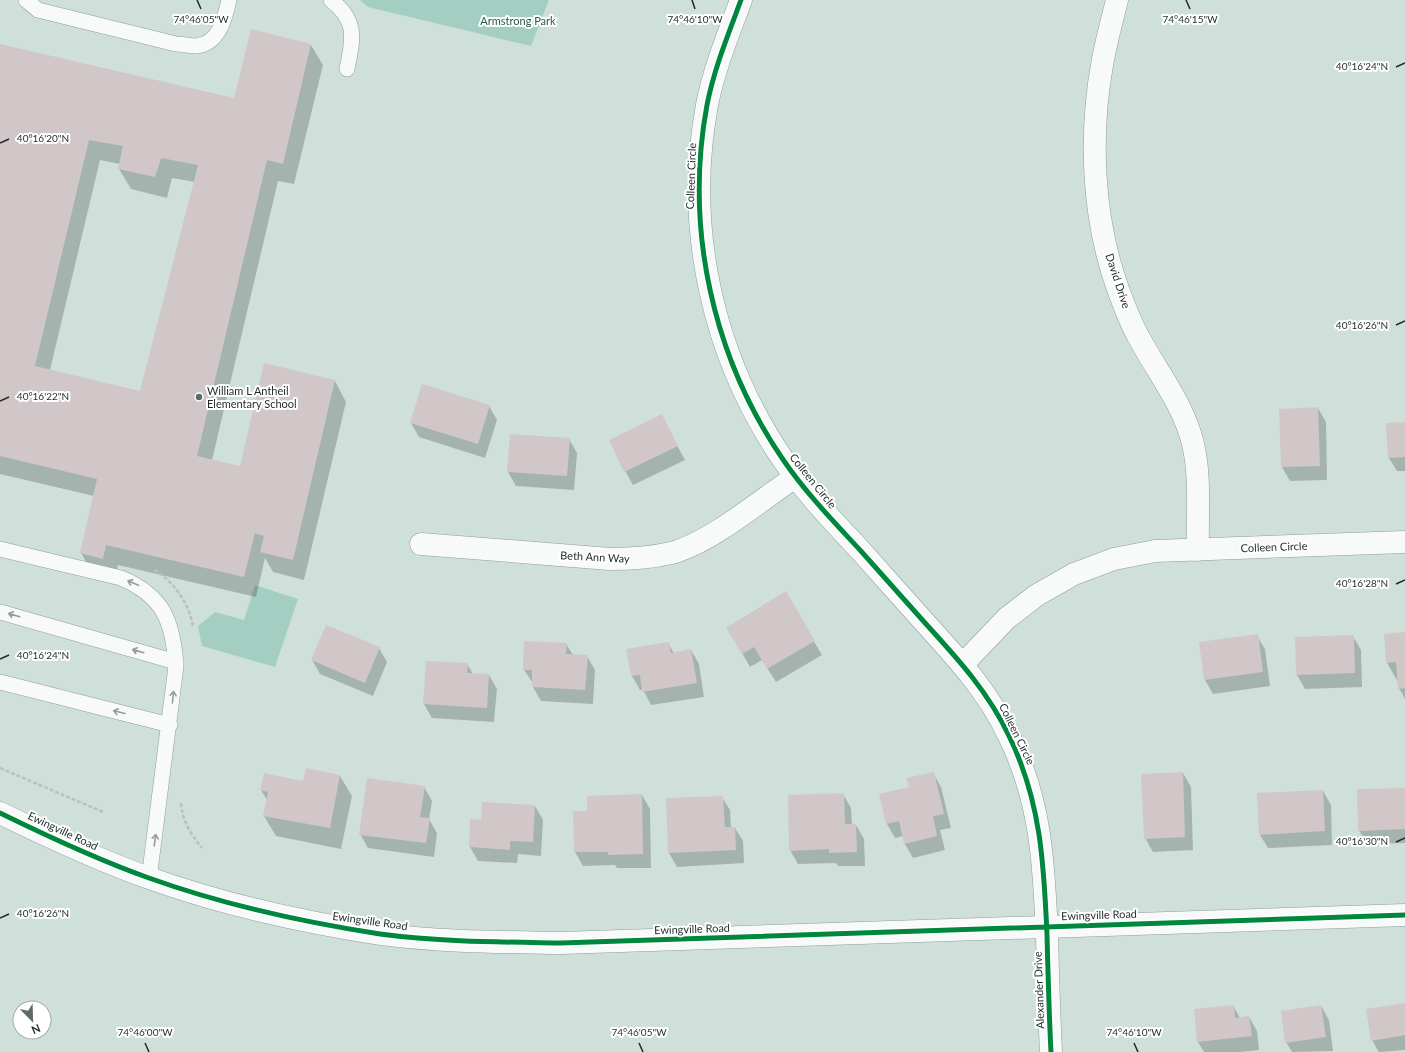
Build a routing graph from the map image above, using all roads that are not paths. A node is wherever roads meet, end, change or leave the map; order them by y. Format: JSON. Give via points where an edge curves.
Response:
{"nodes":[{"id":1,"x":26,"y":0,"type":"edge"},
{"id":2,"x":229,"y":0,"type":"edge"},
{"id":3,"x":331,"y":0,"type":"edge"},
{"id":4,"x":741,"y":0,"type":"edge"},
{"id":5,"x":1117,"y":0,"type":"edge"},
{"id":6,"x":347,"y":69,"type":"dead end"},
{"id":7,"x":795,"y":476,"type":"junction"},
{"id":8,"x":1405,"y":542,"type":"edge"},
{"id":9,"x":421,"y":544,"type":"dead end"},
{"id":10,"x":0,"y":549,"type":"edge"},
{"id":11,"x":1198,"y":550,"type":"junction"},
{"id":12,"x":0,"y":612,"type":"edge"},
{"id":13,"x":176,"y":662,"type":"junction"},
{"id":14,"x":963,"y":664,"type":"junction"},
{"id":15,"x":0,"y":682,"type":"edge"},
{"id":16,"x":170,"y":725,"type":"junction"},
{"id":17,"x":0,"y":813,"type":"edge"},
{"id":18,"x":149,"y":878,"type":"junction"},
{"id":19,"x":1405,"y":915,"type":"edge"},
{"id":20,"x":1046,"y":927,"type":"junction"},
{"id":21,"x":1051,"y":1052,"type":"edge"}],
"edges":[{"from":1,"to":2,"type":"lane","via":[[38,10],[176,44],[197,46],[209,41],[218,32],[224,22]]},
{"from":3,"to":6,"type":"lane","via":[[341,8],[350,22],[353,39]]},
{"from":4,"to":7,"type":"street","name":"Colleen Circle","via":[[718,58],[707,106],[699,211],[705,268],[715,316],[734,370],[758,421]]},
{"from":5,"to":11,"type":"street","name":"David Drive","via":[[1103,60],[1096,125],[1095,174],[1103,232],[1118,288],[1137,335],[1182,413],[1193,444]]},
{"from":7,"to":9,"type":"street","name":"Beth Ann Way","via":[[704,539],[672,553],[640,559],[610,559]]},
{"from":7,"to":14,"type":"street","name":"Colleen Circle","via":[[819,506]]},
{"from":8,"to":11,"type":"street","name":"Colleen Circle"},
{"from":13,"to":10,"type":"lane","one_way":true,"via":[[172,631],[164,614],[155,599],[139,586],[121,578]]},
{"from":11,"to":14,"type":"street","name":"Colleen Circle","via":[[1148,552],[1114,559],[1074,574],[1037,595],[1007,618]]},
{"from":13,"to":12,"type":"lane","one_way":true},
{"from":16,"to":13,"type":"lane","one_way":true},
{"from":14,"to":20,"type":"street","name":"Colleen Circle","via":[[988,698],[1009,735],[1026,775],[1039,829]]},
{"from":16,"to":15,"type":"lane","one_way":true},
{"from":18,"to":16,"type":"lane","one_way":true},
{"from":17,"to":18,"type":"street","name":"Ewingville Road","via":[[75,849]]},
{"from":18,"to":20,"type":"street","name":"Ewingville Road","via":[[244,907],[303,921],[382,934],[461,941],[569,943]]},
{"from":19,"to":20,"type":"street","name":"Ewingville Road"},
{"from":20,"to":21,"type":"street","name":"Alexander Drive"}]}
